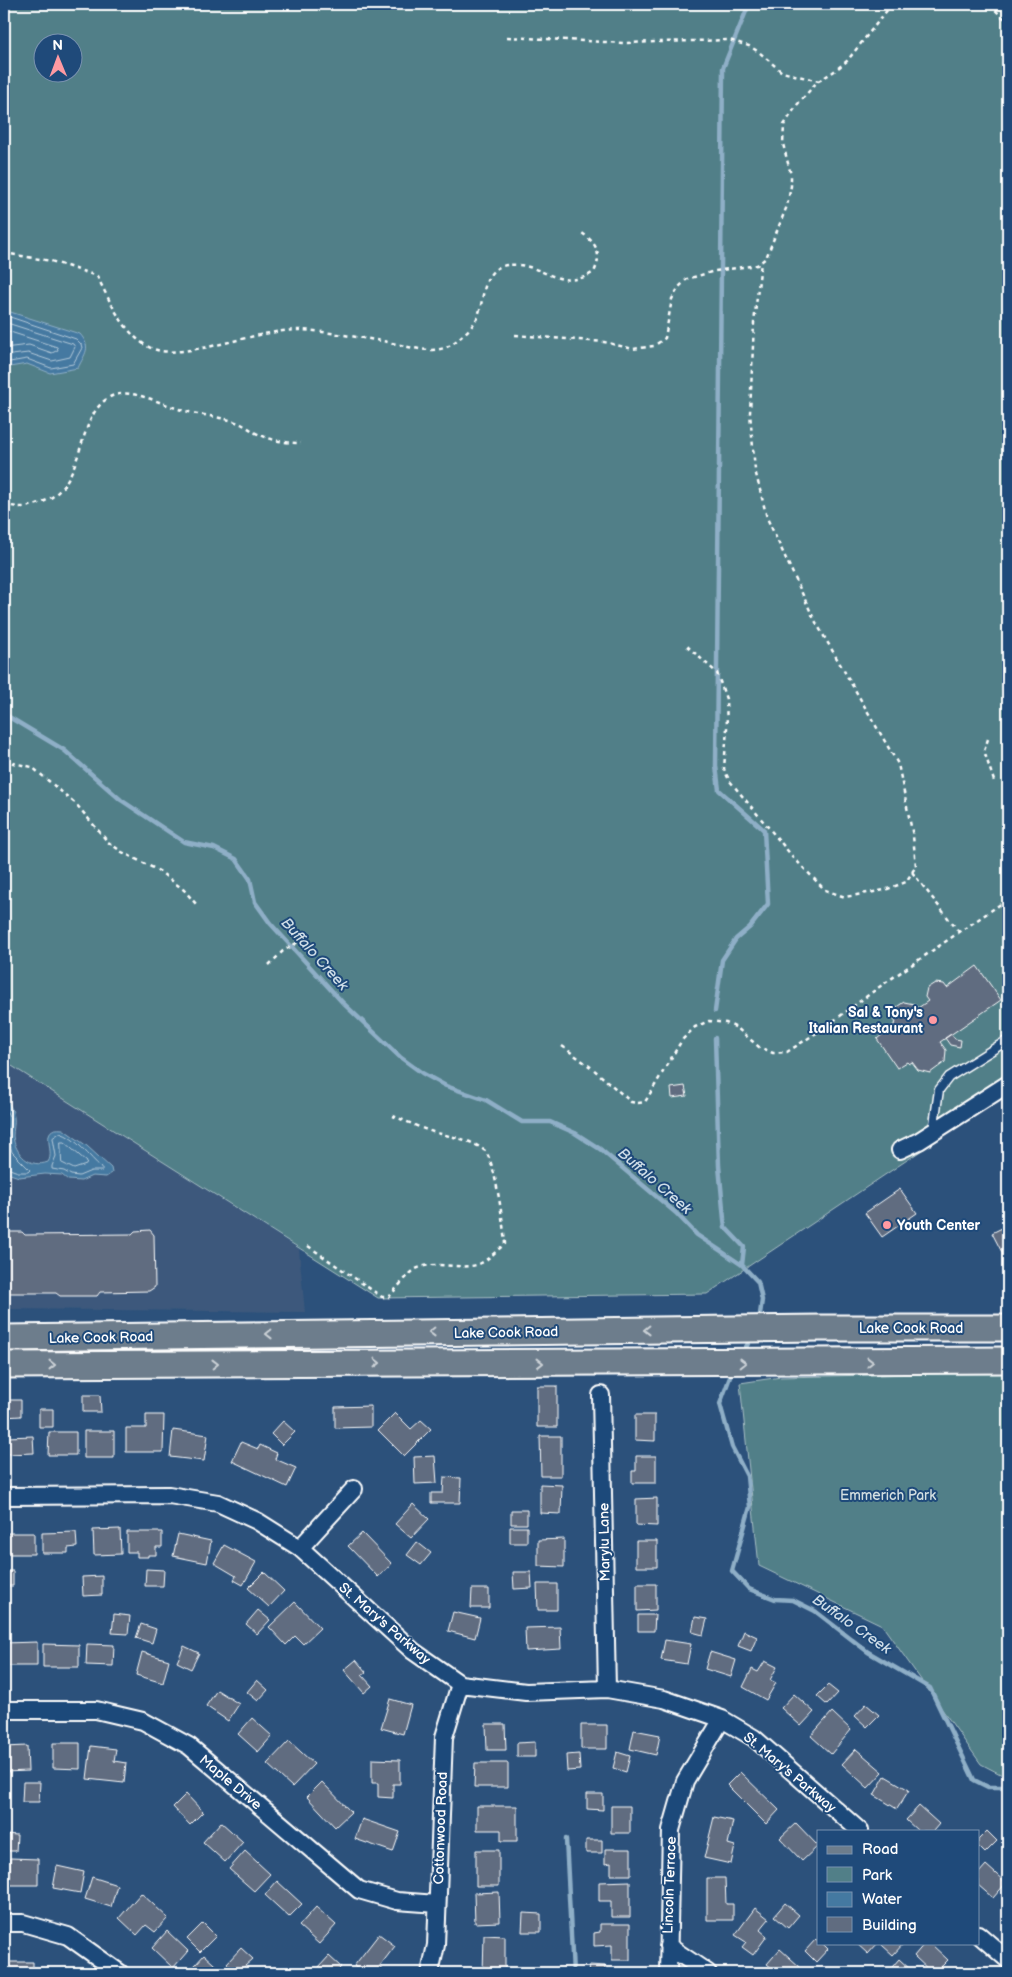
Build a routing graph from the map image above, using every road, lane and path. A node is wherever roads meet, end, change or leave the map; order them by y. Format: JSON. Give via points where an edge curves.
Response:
{"nodes":[{"id":1,"x":892,"y":4,"type":"edge"},
{"id":2,"x":943,"y":4,"type":"edge"},
{"id":3,"x":969,"y":4,"type":"edge"},
{"id":4,"x":982,"y":4,"type":"edge"},
{"id":5,"x":1008,"y":20,"type":"edge"},
{"id":6,"x":507,"y":37,"type":"dead end"},
{"id":7,"x":819,"y":81,"type":"junction"},
{"id":8,"x":580,"y":231,"type":"dead end"},
{"id":9,"x":4,"y":253,"type":"edge"},
{"id":10,"x":761,"y":262,"type":"junction"},
{"id":11,"x":515,"y":336,"type":"dead end"},
{"id":12,"x":301,"y":443,"type":"dead end"},
{"id":13,"x":4,"y":504,"type":"edge"},
{"id":14,"x":687,"y":646,"type":"dead end"},
{"id":15,"x":988,"y":738,"type":"dead end"},
{"id":16,"x":4,"y":761,"type":"edge"},
{"id":17,"x":995,"y":784,"type":"dead end"},
{"id":18,"x":912,"y":872,"type":"junction"},
{"id":19,"x":1008,"y":899,"type":"edge"},
{"id":20,"x":196,"y":904,"type":"dead end"},
{"id":21,"x":959,"y":932,"type":"junction"},
{"id":22,"x":300,"y":941,"type":"dead end"},
{"id":23,"x":268,"y":965,"type":"dead end"},
{"id":24,"x":1008,"y":1040,"type":"edge"},
{"id":25,"x":562,"y":1046,"type":"dead end"},
{"id":26,"x":1008,"y":1084,"type":"edge"},
{"id":27,"x":393,"y":1116,"type":"dead end"},
{"id":28,"x":933,"y":1132,"type":"junction"},
{"id":29,"x":900,"y":1150,"type":"dead end"},
{"id":30,"x":308,"y":1246,"type":"dead end"},
{"id":31,"x":1008,"y":1328,"type":"edge"},
{"id":32,"x":4,"y":1338,"type":"edge"},
{"id":33,"x":1008,"y":1360,"type":"edge"},
{"id":34,"x":4,"y":1366,"type":"edge"},
{"id":35,"x":601,"y":1395,"type":"dead end"},
{"id":36,"x":354,"y":1489,"type":"dead end"},
{"id":37,"x":4,"y":1496,"type":"edge"},
{"id":38,"x":300,"y":1548,"type":"junction"},
{"id":39,"x":460,"y":1684,"type":"junction"},
{"id":40,"x":607,"y":1689,"type":"junction"},
{"id":41,"x":4,"y":1710,"type":"edge"},
{"id":42,"x":722,"y":1719,"type":"junction"},
{"id":43,"x":859,"y":1830,"type":"edge"},
{"id":44,"x":437,"y":1904,"type":"junction"},
{"id":45,"x":4,"y":1923,"type":"edge"},
{"id":46,"x":980,"y":1936,"type":"edge"},
{"id":47,"x":668,"y":1946,"type":"junction"},
{"id":48,"x":1008,"y":1960,"type":"edge"},
{"id":49,"x":120,"y":1973,"type":"edge"},
{"id":50,"x":430,"y":1973,"type":"edge"},
{"id":51,"x":668,"y":1973,"type":"edge"},
{"id":52,"x":708,"y":1973,"type":"edge"}],
"edges":[{"from":1,"to":7,"type":"path","via":[[847,61]]},
{"from":2,"to":3,"type":"path","via":[[962,7]]},
{"from":4,"to":5,"type":"path"},
{"from":6,"to":7,"type":"path","via":[[624,42],[729,40],[759,52],[782,72]]},
{"from":7,"to":10,"type":"path","via":[[784,125],[783,144],[791,186],[787,206],[766,258]]},
{"from":8,"to":9,"type":"path","via":[[596,245],[598,263],[594,272],[578,280],[566,280],[550,277],[532,267],[507,265],[493,272],[486,281],[476,320],[449,346],[438,349],[418,349],[302,330],[187,350],[157,350],[136,337],[119,317],[96,276],[51,261]]},
{"from":10,"to":11,"type":"path","via":[[687,279],[672,299],[664,338],[654,346],[633,349],[604,342]]},
{"from":10,"to":18,"type":"path","via":[[753,332],[750,404],[757,479],[767,518],[814,620],[898,764],[914,836],[916,866]]},
{"from":12,"to":13,"type":"path","via":[[270,440],[241,424],[188,412],[130,393],[114,395],[96,410],[78,458],[59,492],[48,501],[29,506],[14,508]]},
{"from":14,"to":18,"type":"path","via":[[717,673],[726,699],[724,769],[729,780],[792,856],[825,890],[845,896],[892,887],[906,882]]},
{"from":15,"to":17,"type":"path","via":[[984,751]]},
{"from":16,"to":20,"type":"path","via":[[32,767],[76,804],[108,842],[159,871]]},
{"from":18,"to":21,"type":"path"},
{"from":19,"to":21,"type":"path"},
{"from":21,"to":25,"type":"path","via":[[787,1052],[773,1053],[726,1022],[709,1021],[695,1028],[682,1040],[645,1102],[631,1102]]},
{"from":22,"to":23,"type":"path"},
{"from":24,"to":28,"type":"lane","via":[[949,1077],[939,1090]]},
{"from":26,"to":28,"type":"street"},
{"from":27,"to":30,"type":"path","via":[[433,1132],[464,1139],[486,1151],[504,1224],[505,1244],[480,1264],[430,1265],[413,1270],[389,1297],[382,1297],[363,1286]]},
{"from":28,"to":29,"type":"street"},
{"from":31,"to":32,"type":"main road","name":"Lake Cook Road","one_way":true},
{"from":34,"to":33,"type":"main road","name":"Lake Cook Road","one_way":true},
{"from":35,"to":40,"type":"street","name":"Marylu Lane"},
{"from":36,"to":38,"type":"street"},
{"from":37,"to":38,"type":"street","name":"St. Mary's Parkway","via":[[169,1494],[218,1503],[257,1521]]},
{"from":38,"to":39,"type":"street","name":"St. Mary's Parkway","via":[[414,1651]]},
{"from":39,"to":40,"type":"street","name":"St. Mary's Parkway","via":[[526,1692]]},
{"from":39,"to":44,"type":"street","name":"Cottonwood Road","via":[[444,1736]]},
{"from":40,"to":42,"type":"street","name":"St. Mary's Parkway","via":[[664,1699]]},
{"from":41,"to":44,"type":"street","name":"Maple Drive","via":[[96,1710],[143,1721],[189,1746],[359,1890],[397,1901]]},
{"from":42,"to":43,"type":"street","name":"St. Mary's Parkway","via":[[754,1738]]},
{"from":42,"to":47,"type":"street","name":"Lincoln Terrace","via":[[685,1781],[670,1830]]},
{"from":44,"to":50,"type":"street","name":"Cottonwood Road","via":[[436,1945]]},
{"from":45,"to":49,"type":"street","via":[[23,1923],[68,1936]]},
{"from":46,"to":48,"type":"street"},
{"from":47,"to":51,"type":"street","name":"Lincoln Terrace"},
{"from":47,"to":52,"type":"street"}]}
